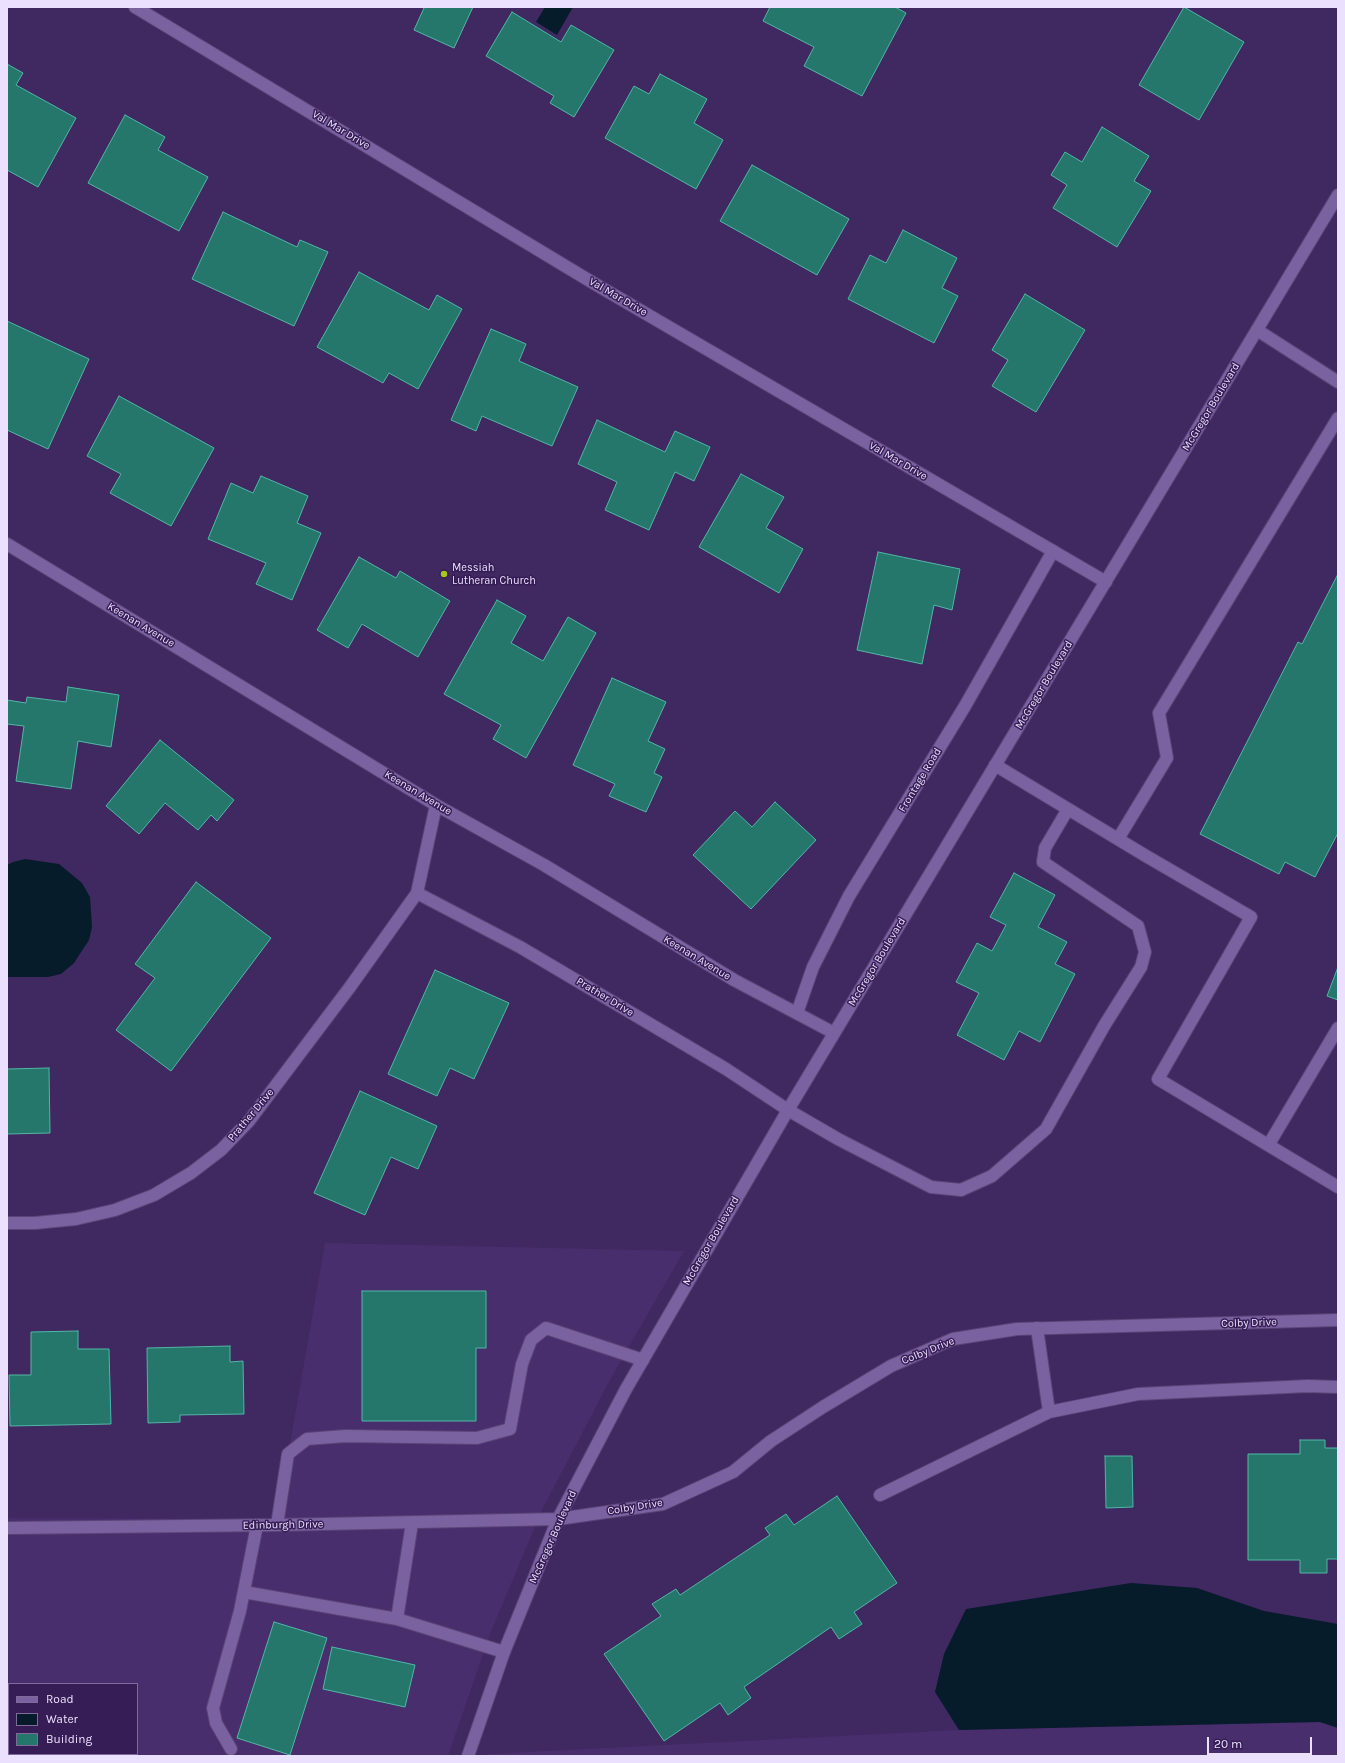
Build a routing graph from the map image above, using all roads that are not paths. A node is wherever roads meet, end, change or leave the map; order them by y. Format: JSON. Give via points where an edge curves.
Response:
{"nodes":[{"id":1,"x":135,"y":7,"type":"edge"},
{"id":2,"x":1338,"y":195,"type":"edge"},
{"id":3,"x":1257,"y":330,"type":"junction"},
{"id":4,"x":1338,"y":382,"type":"edge"},
{"id":5,"x":1338,"y":418,"type":"edge"},
{"id":6,"x":7,"y":544,"type":"edge"},
{"id":7,"x":1053,"y":551,"type":"junction"},
{"id":8,"x":1106,"y":582,"type":"junction"},
{"id":9,"x":995,"y":765,"type":"junction"},
{"id":10,"x":436,"y":805,"type":"junction"},
{"id":11,"x":1068,"y":809,"type":"junction"},
{"id":12,"x":1118,"y":839,"type":"junction"},
{"id":13,"x":417,"y":893,"type":"junction"},
{"id":14,"x":797,"y":1013,"type":"junction"},
{"id":15,"x":1338,"y":1028,"type":"edge"},
{"id":16,"x":834,"y":1033,"type":"junction"},
{"id":17,"x":788,"y":1110,"type":"junction"},
{"id":18,"x":1269,"y":1144,"type":"junction"},
{"id":19,"x":1338,"y":1186,"type":"edge"},
{"id":20,"x":7,"y":1223,"type":"edge"},
{"id":21,"x":1338,"y":1320,"type":"edge"},
{"id":22,"x":1037,"y":1328,"type":"junction"},
{"id":23,"x":643,"y":1360,"type":"junction"},
{"id":24,"x":1338,"y":1387,"type":"edge"},
{"id":25,"x":1049,"y":1412,"type":"junction"},
{"id":26,"x":880,"y":1495,"type":"dead end"},
{"id":27,"x":558,"y":1519,"type":"junction"},
{"id":28,"x":412,"y":1523,"type":"junction"},
{"id":29,"x":257,"y":1525,"type":"junction"},
{"id":30,"x":277,"y":1525,"type":"junction"},
{"id":31,"x":7,"y":1528,"type":"edge"},
{"id":32,"x":244,"y":1592,"type":"junction"},
{"id":33,"x":397,"y":1619,"type":"junction"},
{"id":34,"x":504,"y":1652,"type":"junction"},
{"id":35,"x":231,"y":1749,"type":"dead end"},
{"id":36,"x":468,"y":1756,"type":"edge"}],
"edges":[{"from":1,"to":7,"type":"street","name":"Val Mar Drive","via":[[595,284]]},
{"from":2,"to":3,"type":"street","name":"McGregor Boulevard"},
{"from":3,"to":4,"type":"street"},
{"from":3,"to":8,"type":"street","name":"McGregor Boulevard"},
{"from":5,"to":12,"type":"street","via":[[1159,713],[1167,758]]},
{"from":6,"to":10,"type":"street","name":"Keenan Avenue"},
{"from":7,"to":8,"type":"street","name":"Val Mar Drive"},
{"from":7,"to":14,"type":"street","name":"Frontage Road","via":[[965,706],[849,896],[813,967]]},
{"from":8,"to":9,"type":"street","name":"McGregor Boulevard"},
{"from":9,"to":11,"type":"street"},
{"from":9,"to":16,"type":"street","name":"McGregor Boulevard"},
{"from":10,"to":13,"type":"street","name":"Prather Drive"},
{"from":10,"to":14,"type":"street","name":"Keenan Avenue","via":[[544,865],[734,980]]},
{"from":11,"to":12,"type":"street"},
{"from":11,"to":17,"type":"street","name":"Prather Drive","via":[[1046,848],[1043,862],[1138,926],[1145,952],[1141,967],[1104,1026],[1046,1129],[992,1176],[961,1190],[931,1187]]},
{"from":12,"to":18,"type":"street","via":[[1251,917],[1158,1079]]},
{"from":13,"to":17,"type":"street","name":"Prather Drive","via":[[526,951],[726,1069]]},
{"from":13,"to":20,"type":"street","name":"Prather Drive","via":[[249,1121],[222,1150],[191,1173],[154,1195],[116,1210],[76,1219]]},
{"from":14,"to":16,"type":"street","name":"Keenan Avenue"},
{"from":15,"to":18,"type":"street"},
{"from":16,"to":17,"type":"street","name":"McGregor Boulevard"},
{"from":17,"to":23,"type":"street","name":"McGregor Boulevard"},
{"from":18,"to":19,"type":"street"},
{"from":21,"to":22,"type":"street","name":"Colby Drive"},
{"from":22,"to":25,"type":"street"},
{"from":22,"to":27,"type":"street","name":"Colby Drive","via":[[952,1339],[891,1366],[771,1441],[733,1472],[663,1504]]},
{"from":23,"to":27,"type":"street","name":"McGregor Boulevard"},
{"from":23,"to":30,"type":"street","via":[[546,1328],[531,1340],[522,1364],[510,1429],[477,1438],[345,1436],[307,1439],[288,1454]]},
{"from":24,"to":25,"type":"street","via":[[1308,1386],[1138,1394]]},
{"from":25,"to":26,"type":"street"},
{"from":27,"to":28,"type":"street","name":"Edinburgh Drive"},
{"from":27,"to":34,"type":"street","name":"McGregor Boulevard"},
{"from":28,"to":30,"type":"street","name":"Edinburgh Drive"},
{"from":28,"to":33,"type":"street"},
{"from":29,"to":30,"type":"street","name":"Edinburgh Drive"},
{"from":29,"to":31,"type":"street","name":"Edinburgh Drive"},
{"from":29,"to":32,"type":"street"},
{"from":32,"to":33,"type":"street"},
{"from":32,"to":35,"type":"street","via":[[213,1708],[216,1723]]},
{"from":33,"to":34,"type":"street"},
{"from":34,"to":36,"type":"street","name":"McGregor Boulevard"}]}
